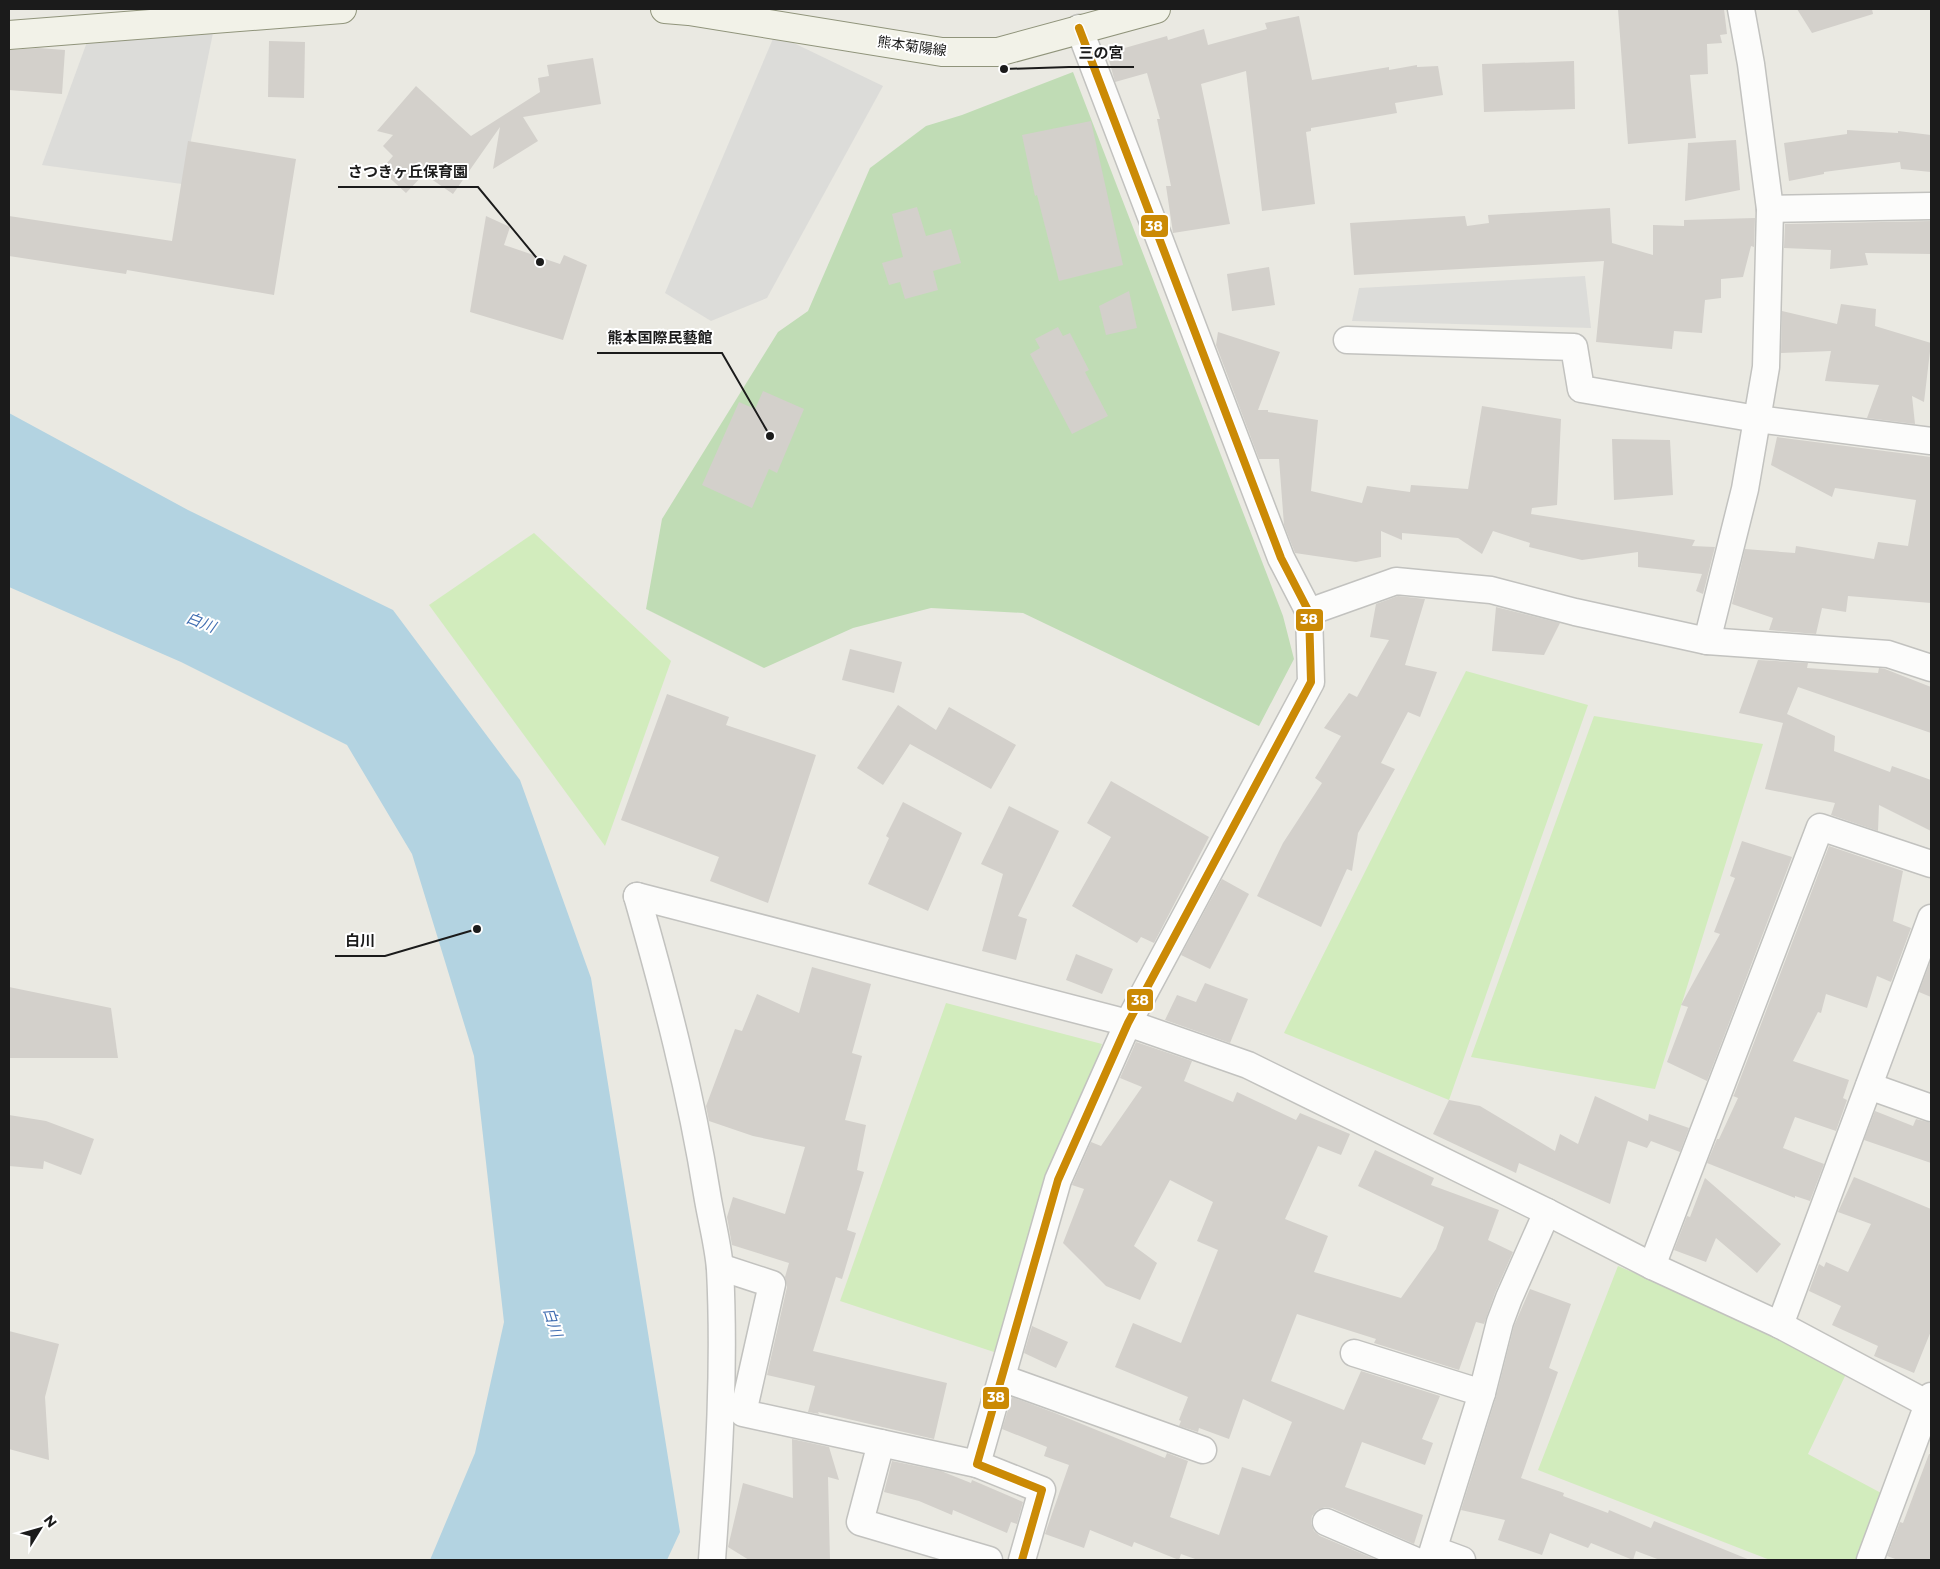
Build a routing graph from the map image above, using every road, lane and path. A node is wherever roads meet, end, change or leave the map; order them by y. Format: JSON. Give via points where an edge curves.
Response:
{"nodes":[{"id":1,"x":342,"y":9,"type":"edge"},
{"id":2,"x":665,"y":9,"type":"edge"},
{"id":3,"x":1156,"y":9,"type":"edge"},
{"id":4,"x":1741,"y":9,"type":"edge"},
{"id":5,"x":1079,"y":28,"type":"junction"},
{"id":6,"x":9,"y":35,"type":"edge"},
{"id":7,"x":1931,"y":206,"type":"edge"},
{"id":8,"x":1770,"y":209,"type":"junction"},
{"id":9,"x":1347,"y":340,"type":"dead end"},
{"id":10,"x":1757,"y":419,"type":"junction"},
{"id":11,"x":1931,"y":441,"type":"edge"},
{"id":12,"x":1309,"y":612,"type":"junction"},
{"id":13,"x":1707,"y":641,"type":"junction"},
{"id":14,"x":1931,"y":668,"type":"edge"},
{"id":15,"x":1931,"y":864,"type":"edge"},
{"id":16,"x":1931,"y":918,"type":"edge"},
{"id":17,"x":1128,"y":1023,"type":"junction"},
{"id":18,"x":1869,"y":1086,"type":"junction"},
{"id":19,"x":1931,"y":1108,"type":"edge"},
{"id":20,"x":1547,"y":1212,"type":"junction"},
{"id":21,"x":1652,"y":1266,"type":"junction"},
{"id":22,"x":720,"y":1267,"type":"junction"},
{"id":23,"x":1780,"y":1324,"type":"junction"},
{"id":24,"x":1354,"y":1353,"type":"dead end"},
{"id":25,"x":1002,"y":1378,"type":"junction"},
{"id":26,"x":1482,"y":1393,"type":"junction"},
{"id":27,"x":1930,"y":1400,"type":"edge"},
{"id":28,"x":1923,"y":1441,"type":"edge"},
{"id":29,"x":881,"y":1443,"type":"junction"},
{"id":30,"x":1203,"y":1450,"type":"dead end"},
{"id":31,"x":976,"y":1464,"type":"junction"},
{"id":32,"x":1326,"y":1522,"type":"dead end"},
{"id":33,"x":1426,"y":1557,"type":"edge"},
{"id":34,"x":712,"y":1560,"type":"edge"},
{"id":35,"x":989,"y":1560,"type":"edge"},
{"id":36,"x":1022,"y":1560,"type":"edge"},
{"id":37,"x":1462,"y":1560,"type":"edge"},
{"id":38,"x":1870,"y":1560,"type":"edge"}],
"edges":[{"from":1,"to":6,"type":"main road"},
{"from":2,"to":5,"type":"main road","name":"熊本菊陽線","via":[[942,52],[998,52]]},
{"from":3,"to":5,"type":"main road","name":"熊本菊陽線"},
{"from":4,"to":8,"type":"street"},
{"from":5,"to":12,"type":"street","via":[[1281,558]]},
{"from":7,"to":8,"type":"street"},
{"from":8,"to":10,"type":"street","via":[[1766,367]]},
{"from":9,"to":10,"type":"street","via":[[1574,348],[1581,390]]},
{"from":10,"to":11,"type":"street"},
{"from":10,"to":13,"type":"street","via":[[1745,488]]},
{"from":12,"to":13,"type":"street","via":[[1396,580],[1491,590]]},
{"from":12,"to":17,"type":"street","via":[[1311,682]]},
{"from":13,"to":14,"type":"street","via":[[1888,654]]},
{"from":15,"to":21,"type":"street","via":[[1820,827]]},
{"from":16,"to":18,"type":"street"},
{"from":17,"to":20,"type":"street","via":[[1248,1066]]},
{"from":17,"to":22,"type":"street","via":[[637,896],[680,1052]]},
{"from":17,"to":25,"type":"street","via":[[1058,1180]]},
{"from":18,"to":19,"type":"street"},
{"from":18,"to":23,"type":"street"},
{"from":20,"to":21,"type":"street"},
{"from":20,"to":26,"type":"street","via":[[1506,1306]]},
{"from":21,"to":23,"type":"street"},
{"from":22,"to":29,"type":"street","via":[[772,1284],[743,1413]]},
{"from":22,"to":34,"type":"street","via":[[720,1448]]},
{"from":23,"to":27,"type":"street"},
{"from":24,"to":26,"type":"street"},
{"from":25,"to":30,"type":"street"},
{"from":25,"to":31,"type":"street"},
{"from":26,"to":33,"type":"street"},
{"from":27,"to":28,"type":"street"},
{"from":28,"to":38,"type":"street"},
{"from":29,"to":31,"type":"street"},
{"from":29,"to":35,"type":"street","via":[[860,1522]]},
{"from":31,"to":36,"type":"street","via":[[1042,1490]]},
{"from":32,"to":33,"type":"street"},
{"from":33,"to":37,"type":"street"}]}
